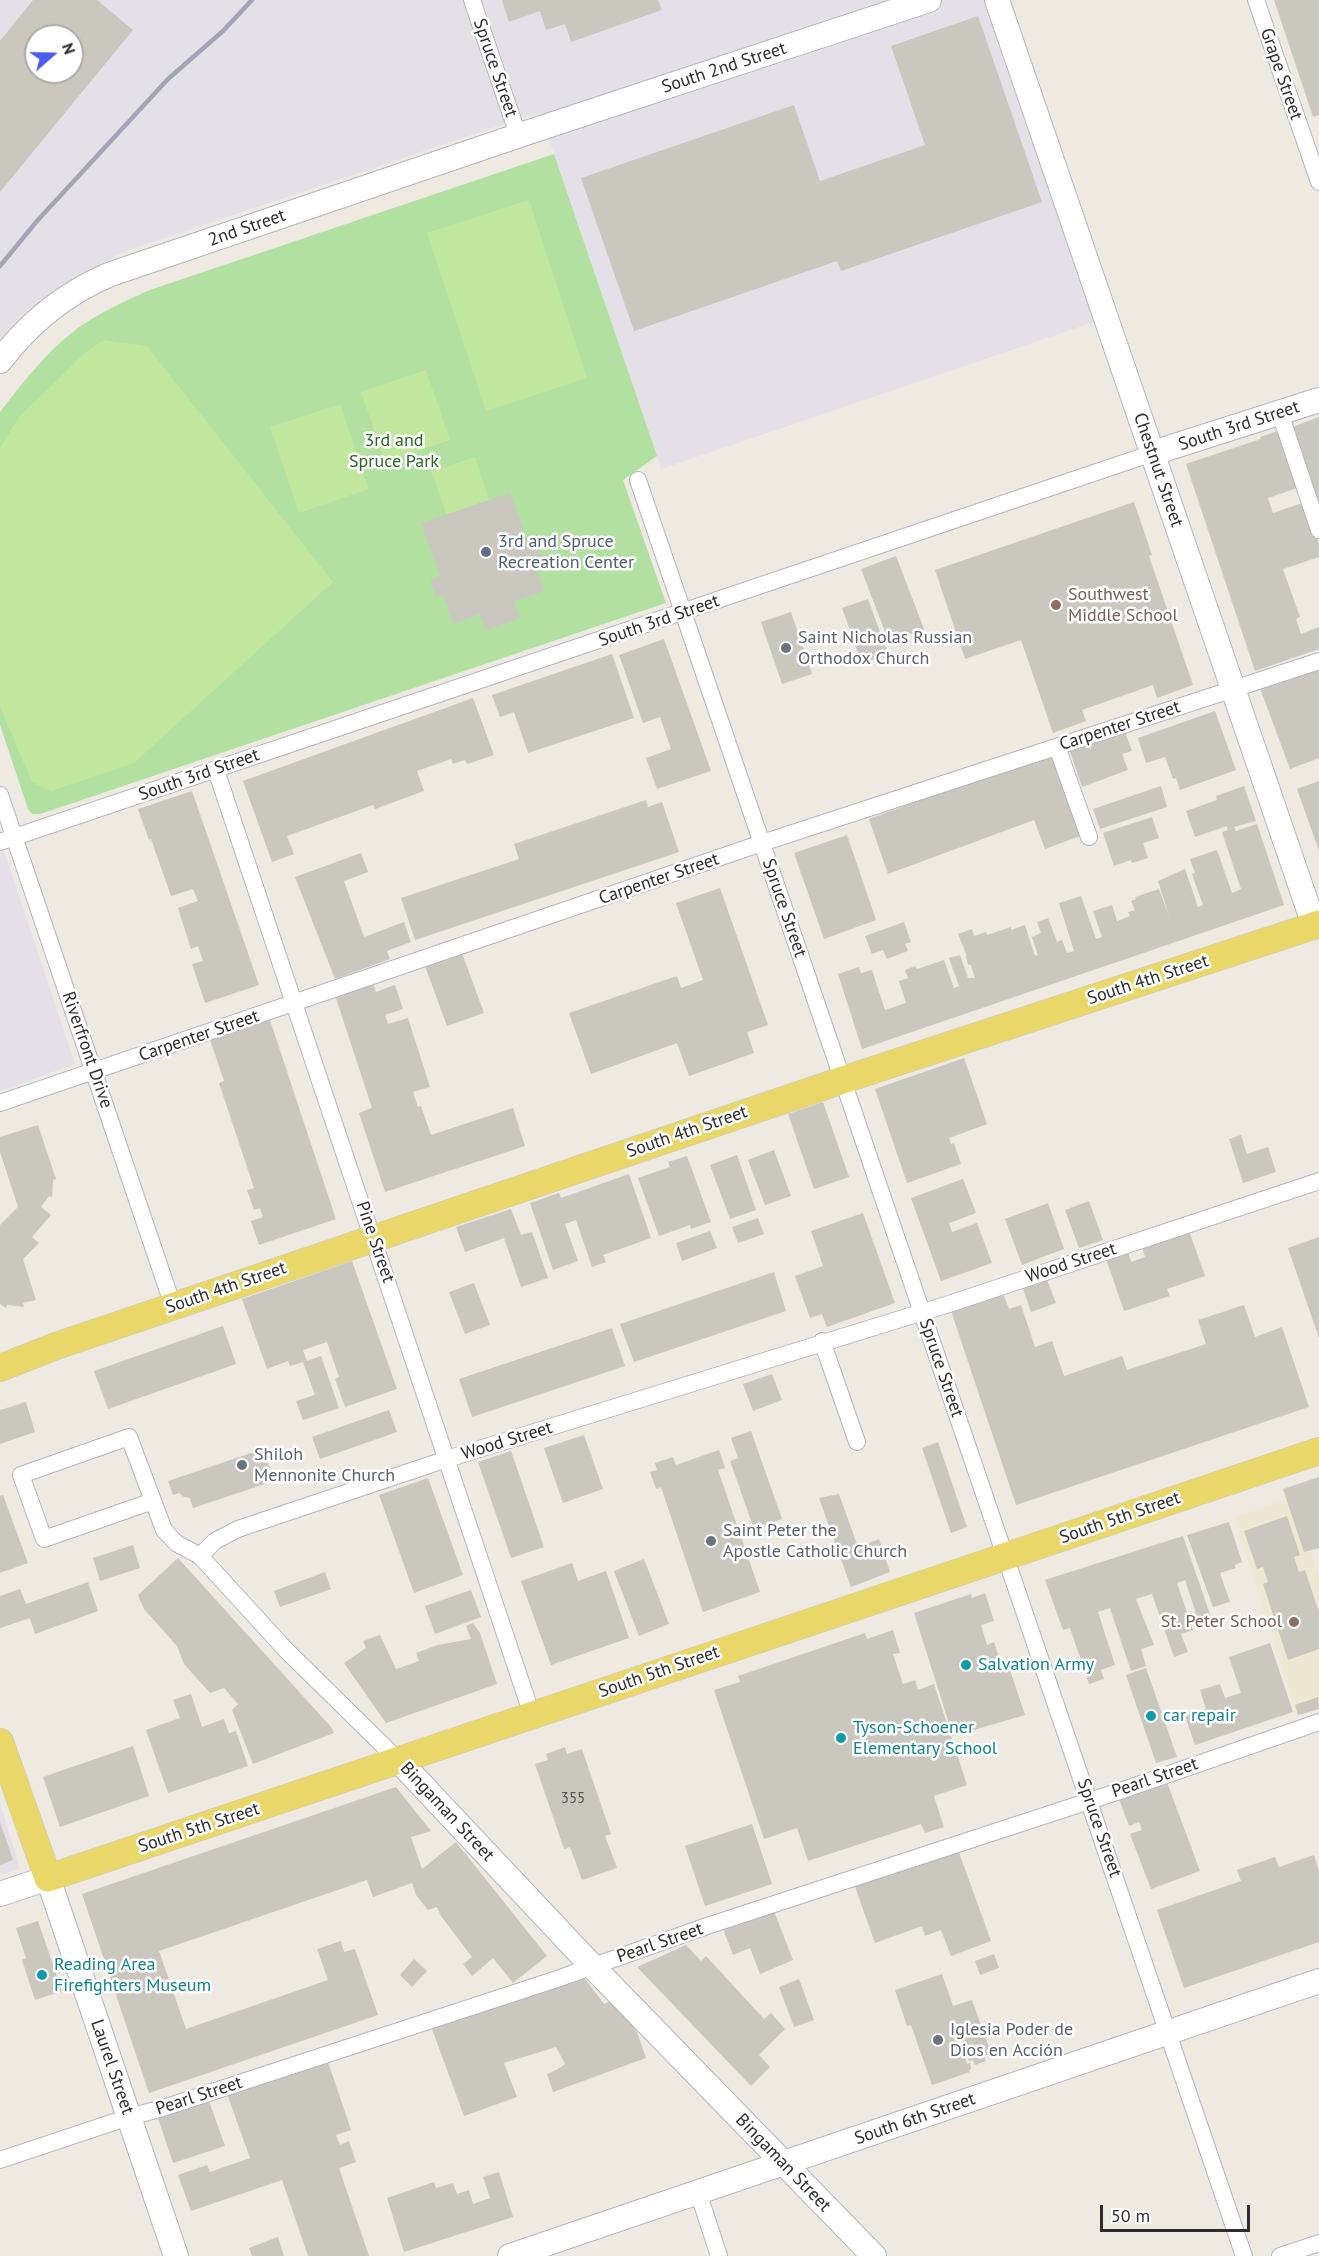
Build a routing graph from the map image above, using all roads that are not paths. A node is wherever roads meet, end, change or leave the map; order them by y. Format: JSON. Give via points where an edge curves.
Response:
{"nodes":[{"id":1,"x":472,"y":0,"type":"edge"},
{"id":2,"x":929,"y":0,"type":"edge"},
{"id":3,"x":997,"y":0,"type":"edge"},
{"id":4,"x":1256,"y":0,"type":"edge"},
{"id":5,"x":518,"y":135,"type":"junction"},
{"id":6,"x":1319,"y":182,"type":"edge"},
{"id":7,"x":0,"y":361,"type":"edge"},
{"id":8,"x":1319,"y":400,"type":"edge"},
{"id":9,"x":1280,"y":413,"type":"junction"},
{"id":10,"x":1153,"y":453,"type":"junction"},
{"id":11,"x":638,"y":480,"type":"dead end"},
{"id":12,"x":1319,"y":530,"type":"edge"},
{"id":13,"x":683,"y":613,"type":"junction"},
{"id":14,"x":1319,"y":661,"type":"edge"},
{"id":15,"x":1234,"y":690,"type":"junction"},
{"id":16,"x":1057,"y":747,"type":"junction"},
{"id":17,"x":216,"y":770,"type":"junction"},
{"id":18,"x":0,"y":795,"type":"edge"},
{"id":19,"x":1089,"y":837,"type":"dead end"},
{"id":20,"x":8,"y":840,"type":"edge"},
{"id":21,"x":762,"y":843,"type":"junction"},
{"id":22,"x":1317,"y":929,"type":"edge"},
{"id":23,"x":294,"y":1003,"type":"junction"},
{"id":24,"x":93,"y":1071,"type":"junction"},
{"id":25,"x":843,"y":1080,"type":"junction"},
{"id":26,"x":0,"y":1103,"type":"edge"},
{"id":27,"x":1319,"y":1181,"type":"edge"},
{"id":28,"x":374,"y":1238,"type":"junction"},
{"id":29,"x":173,"y":1306,"type":"junction"},
{"id":30,"x":922,"y":1311,"type":"junction"},
{"id":31,"x":822,"y":1341,"type":"junction"},
{"id":32,"x":56,"y":1346,"type":"junction"},
{"id":33,"x":0,"y":1350,"type":"edge"},
{"id":34,"x":0,"y":1368,"type":"edge"},
{"id":35,"x":857,"y":1442,"type":"dead end"},
{"id":36,"x":1319,"y":1451,"type":"edge"},
{"id":37,"x":447,"y":1459,"type":"junction"},
{"id":38,"x":153,"y":1501,"type":"junction"},
{"id":39,"x":200,"y":1556,"type":"junction"},
{"id":40,"x":1006,"y":1556,"type":"junction"},
{"id":41,"x":532,"y":1715,"type":"junction"},
{"id":42,"x":1319,"y":1722,"type":"edge"},
{"id":43,"x":0,"y":1742,"type":"edge"},
{"id":44,"x":400,"y":1762,"type":"junction"},
{"id":45,"x":1089,"y":1800,"type":"junction"},
{"id":46,"x":48,"y":1878,"type":"junction"},
{"id":47,"x":0,"y":1894,"type":"edge"},
{"id":48,"x":592,"y":1966,"type":"junction"},
{"id":49,"x":1319,"y":1981,"type":"edge"},
{"id":50,"x":1168,"y":2033,"type":"junction"},
{"id":51,"x":129,"y":2117,"type":"junction"},
{"id":52,"x":0,"y":2160,"type":"edge"},
{"id":53,"x":783,"y":2163,"type":"junction"},
{"id":54,"x":698,"y":2192,"type":"junction"},
{"id":55,"x":1319,"y":2243,"type":"edge"},
{"id":56,"x":176,"y":2256,"type":"edge"},
{"id":57,"x":510,"y":2256,"type":"edge"},
{"id":58,"x":719,"y":2256,"type":"edge"},
{"id":59,"x":874,"y":2256,"type":"edge"},
{"id":60,"x":1244,"y":2256,"type":"edge"},
{"id":61,"x":1280,"y":2256,"type":"edge"}],
"edges":[{"from":1,"to":5,"type":"street","name":"Spruce Street"},
{"from":2,"to":5,"type":"street","name":"South 2nd Street"},
{"from":3,"to":10,"type":"street","name":"Chestnut Street"},
{"from":4,"to":6,"type":"street","name":"Grape Street"},
{"from":5,"to":7,"type":"street","name":"2nd Street","via":[[96,280],[42,316]]},
{"from":8,"to":9,"type":"street","name":"South 3rd Street"},
{"from":9,"to":10,"type":"street","name":"South 3rd Street"},
{"from":9,"to":12,"type":"street"},
{"from":10,"to":13,"type":"street","name":"South 3rd Street"},
{"from":10,"to":15,"type":"street","name":"Chestnut Street"},
{"from":11,"to":13,"type":"street","name":"Spruce Street"},
{"from":13,"to":17,"type":"street","name":"South 3rd Street"},
{"from":13,"to":21,"type":"street","name":"Spruce Street"},
{"from":14,"to":15,"type":"street","name":"Carpenter Street"},
{"from":15,"to":16,"type":"street","name":"Carpenter Street"},
{"from":15,"to":22,"type":"street","name":"Chestnut Street"},
{"from":16,"to":19,"type":"street"},
{"from":16,"to":21,"type":"street","name":"Carpenter Street"},
{"from":17,"to":20,"type":"street","name":"South 3rd Street"},
{"from":17,"to":23,"type":"street","name":"Pine Street"},
{"from":18,"to":20,"type":"street","name":"Riverfront Drive"},
{"from":20,"to":24,"type":"street","name":"Riverfront Drive"},
{"from":21,"to":23,"type":"street","name":"Carpenter Street"},
{"from":21,"to":25,"type":"street","name":"Spruce Street"},
{"from":22,"to":25,"type":"main road","name":"South 4th Street"},
{"from":23,"to":24,"type":"street","name":"Carpenter Street"},
{"from":23,"to":28,"type":"street","name":"Pine Street"},
{"from":24,"to":26,"type":"street","name":"Carpenter Street"},
{"from":24,"to":29,"type":"street","name":"Riverfront Drive"},
{"from":25,"to":28,"type":"main road","name":"South 4th Street"},
{"from":25,"to":30,"type":"street","name":"Spruce Street"},
{"from":27,"to":30,"type":"street","name":"Wood Street"},
{"from":28,"to":29,"type":"main road","name":"South 4th Street"},
{"from":28,"to":37,"type":"street","name":"Pine Street"},
{"from":29,"to":32,"type":"main road","name":"South 4th Street"},
{"from":30,"to":31,"type":"street","name":"Wood Street"},
{"from":30,"to":40,"type":"street","name":"Spruce Street"},
{"from":31,"to":35,"type":"street"},
{"from":31,"to":37,"type":"street","name":"Wood Street"},
{"from":32,"to":33,"type":"main road","name":"South 4th Street"},
{"from":32,"to":34,"type":"main road","name":"South 4th Street"},
{"from":36,"to":40,"type":"main road","name":"South 5th Street"},
{"from":37,"to":39,"type":"street","name":"Wood Street","via":[[238,1529],[215,1540]]},
{"from":37,"to":41,"type":"street","name":"Pine Street"},
{"from":38,"to":38,"type":"street","name":"Bingaman Street","via":[[44,1539],[21,1475],[129,1437]]},
{"from":38,"to":39,"type":"street","name":"Bingaman Street","via":[[164,1530],[176,1543]]},
{"from":39,"to":44,"type":"street","name":"Bingaman Street","via":[[294,1658]]},
{"from":40,"to":41,"type":"main road","name":"South 5th Street"},
{"from":40,"to":45,"type":"street","name":"Spruce Street"},
{"from":41,"to":44,"type":"main road","name":"South 5th Street"},
{"from":42,"to":45,"type":"street","name":"Pearl Street"},
{"from":43,"to":46,"type":"main road","name":"Laurel Street"},
{"from":44,"to":46,"type":"main road","name":"South 5th Street"},
{"from":44,"to":48,"type":"street","name":"Bingaman Street"},
{"from":45,"to":48,"type":"street","name":"Pearl Street"},
{"from":45,"to":50,"type":"street","name":"Spruce Street"},
{"from":46,"to":47,"type":"street","name":"South 5th Street"},
{"from":46,"to":51,"type":"street","name":"Laurel Street"},
{"from":48,"to":51,"type":"street","name":"Pearl Street"},
{"from":48,"to":53,"type":"street","name":"Bingaman Street"},
{"from":49,"to":50,"type":"street","name":"South 6th Street"},
{"from":50,"to":53,"type":"street","name":"South 6th Street"},
{"from":50,"to":60,"type":"street","name":"Spruce Street"},
{"from":51,"to":52,"type":"street","name":"Pearl Street"},
{"from":51,"to":56,"type":"street","name":"Laurel Street"},
{"from":53,"to":54,"type":"street","name":"South 6th Street"},
{"from":53,"to":59,"type":"street","name":"Bingaman Street"},
{"from":54,"to":57,"type":"street","name":"South 6th Street"},
{"from":54,"to":58,"type":"street"},
{"from":55,"to":61,"type":"street"}]}
